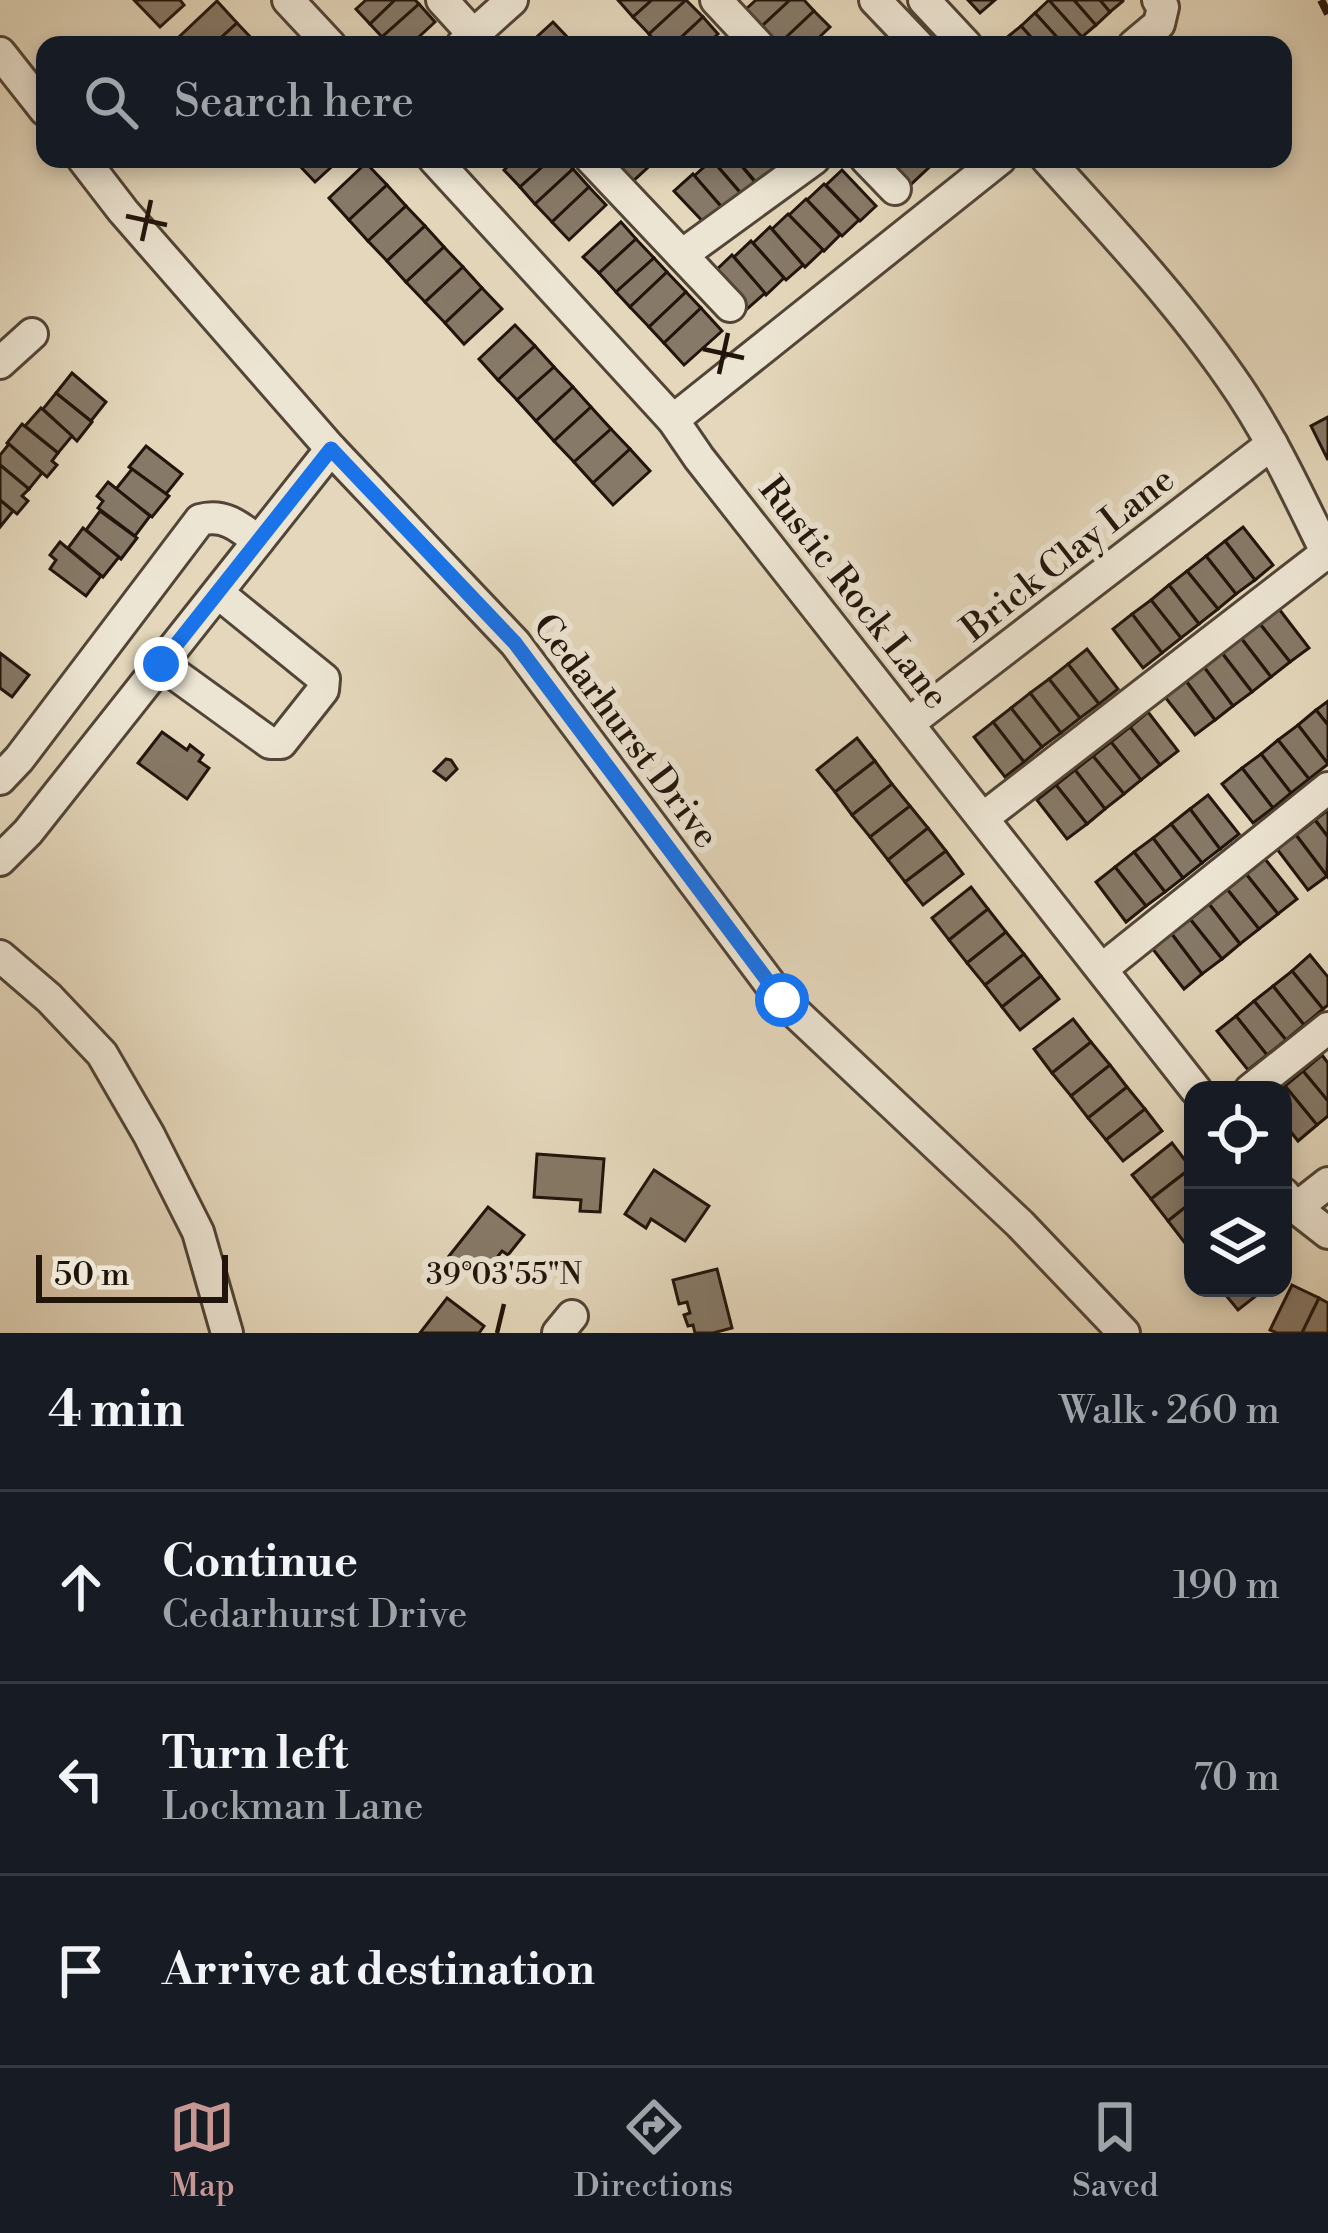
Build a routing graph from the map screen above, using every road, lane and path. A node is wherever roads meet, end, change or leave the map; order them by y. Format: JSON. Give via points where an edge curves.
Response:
{"nodes":[{"id":1,"x":288,"y":0,"type":"edge"},
{"id":2,"x":442,"y":0,"type":"edge"},
{"id":3,"x":512,"y":0,"type":"edge"},
{"id":4,"x":716,"y":0,"type":"edge"},
{"id":5,"x":875,"y":0,"type":"edge"},
{"id":6,"x":924,"y":0,"type":"edge"},
{"id":7,"x":1158,"y":0,"type":"edge"},
{"id":8,"x":321,"y":36,"type":"edge"},
{"id":9,"x":469,"y":36,"type":"edge"},
{"id":10,"x":479,"y":36,"type":"edge"},
{"id":11,"x":750,"y":36,"type":"edge"},
{"id":12,"x":909,"y":36,"type":"edge"},
{"id":13,"x":958,"y":36,"type":"edge"},
{"id":14,"x":1145,"y":36,"type":"edge"},
{"id":15,"x":0,"y":53,"type":"edge"},
{"id":16,"x":36,"y":99,"type":"edge"},
{"id":17,"x":90,"y":168,"type":"edge"},
{"id":18,"x":442,"y":168,"type":"edge"},
{"id":19,"x":600,"y":168,"type":"edge"},
{"id":20,"x":802,"y":168,"type":"edge"},
{"id":21,"x":875,"y":168,"type":"edge"},
{"id":22,"x":989,"y":168,"type":"edge"},
{"id":23,"x":1055,"y":168,"type":"edge"},
{"id":24,"x":895,"y":189,"type":"dead end"},
{"id":25,"x":682,"y":255,"type":"junction"},
{"id":26,"x":730,"y":306,"type":"dead end"},
{"id":27,"x":32,"y":334,"type":"dead end"},
{"id":28,"x":0,"y":363,"type":"edge"},
{"id":29,"x":673,"y":420,"type":"junction"},
{"id":30,"x":1272,"y":443,"type":"junction"},
{"id":31,"x":331,"y":449,"type":"junction"},
{"id":32,"x":258,"y":541,"type":"junction"},
{"id":33,"x":1327,"y":554,"type":"edge"},
{"id":34,"x":218,"y":593,"type":"junction"},
{"id":35,"x":161,"y":664,"type":"junction"},
{"id":36,"x":75,"y":686,"type":"junction"},
{"id":37,"x":117,"y":719,"type":"junction"},
{"id":38,"x":909,"y":723,"type":"junction"},
{"id":39,"x":0,"y":779,"type":"edge"},
{"id":40,"x":1328,"y":788,"type":"edge"},
{"id":41,"x":983,"y":818,"type":"junction"},
{"id":42,"x":0,"y":860,"type":"edge"},
{"id":43,"x":0,"y":956,"type":"edge"},
{"id":44,"x":1102,"y":969,"type":"junction"},
{"id":45,"x":1328,"y":1028,"type":"edge"},
{"id":46,"x":1189,"y":1081,"type":"edge"},
{"id":47,"x":1261,"y":1081,"type":"edge"},
{"id":48,"x":1328,"y":1184,"type":"edge"},
{"id":49,"x":1292,"y":1199,"type":"edge"},
{"id":50,"x":1292,"y":1202,"type":"edge"},
{"id":51,"x":1328,"y":1233,"type":"edge"},
{"id":52,"x":226,"y":1333,"type":"edge"},
{"id":53,"x":1124,"y":1333,"type":"edge"}],
"edges":[{"from":1,"to":8,"type":"street"},
{"from":2,"to":9,"type":"street"},
{"from":3,"to":10,"type":"street"},
{"from":4,"to":11,"type":"street"},
{"from":5,"to":12,"type":"street"},
{"from":6,"to":13,"type":"street"},
{"from":7,"to":14,"type":"street","via":[[1159,24]]},
{"from":15,"to":16,"type":"street"},
{"from":17,"to":31,"type":"street","name":"Cedarhurst Drive"},
{"from":18,"to":29,"type":"street","name":"Rustic Rock Lane"},
{"from":19,"to":25,"type":"street"},
{"from":20,"to":25,"type":"street"},
{"from":21,"to":24,"type":"street"},
{"from":22,"to":29,"type":"street"},
{"from":23,"to":30,"type":"street","via":[[1153,277]]},
{"from":25,"to":26,"type":"street"},
{"from":27,"to":28,"type":"street"},
{"from":29,"to":38,"type":"street","name":"Rustic Rock Lane"},
{"from":30,"to":33,"type":"street"},
{"from":30,"to":38,"type":"street","name":"Brick Clay Lane"},
{"from":31,"to":32,"type":"street"},
{"from":31,"to":53,"type":"street","name":"Cedarhurst Drive","via":[[515,643],[782,1000]]},
{"from":32,"to":34,"type":"street"},
{"from":32,"to":36,"type":"street","via":[[225,519],[200,520]]},
{"from":33,"to":41,"type":"street"},
{"from":34,"to":35,"type":"street"},
{"from":34,"to":35,"type":"street","via":[[324,680],[281,743],[270,743]]},
{"from":35,"to":37,"type":"street"},
{"from":36,"to":37,"type":"street"},
{"from":36,"to":39,"type":"street"},
{"from":37,"to":42,"type":"street"},
{"from":38,"to":41,"type":"street","name":"Rustic Rock Lane"},
{"from":40,"to":44,"type":"street"},
{"from":41,"to":44,"type":"street","name":"Rustic Rock Lane"},
{"from":43,"to":52,"type":"street","via":[[101,1054],[198,1232]]},
{"from":44,"to":46,"type":"street","name":"Rustic Rock Lane"},
{"from":45,"to":47,"type":"street"},
{"from":48,"to":49,"type":"street"},
{"from":50,"to":51,"type":"street"}]}
